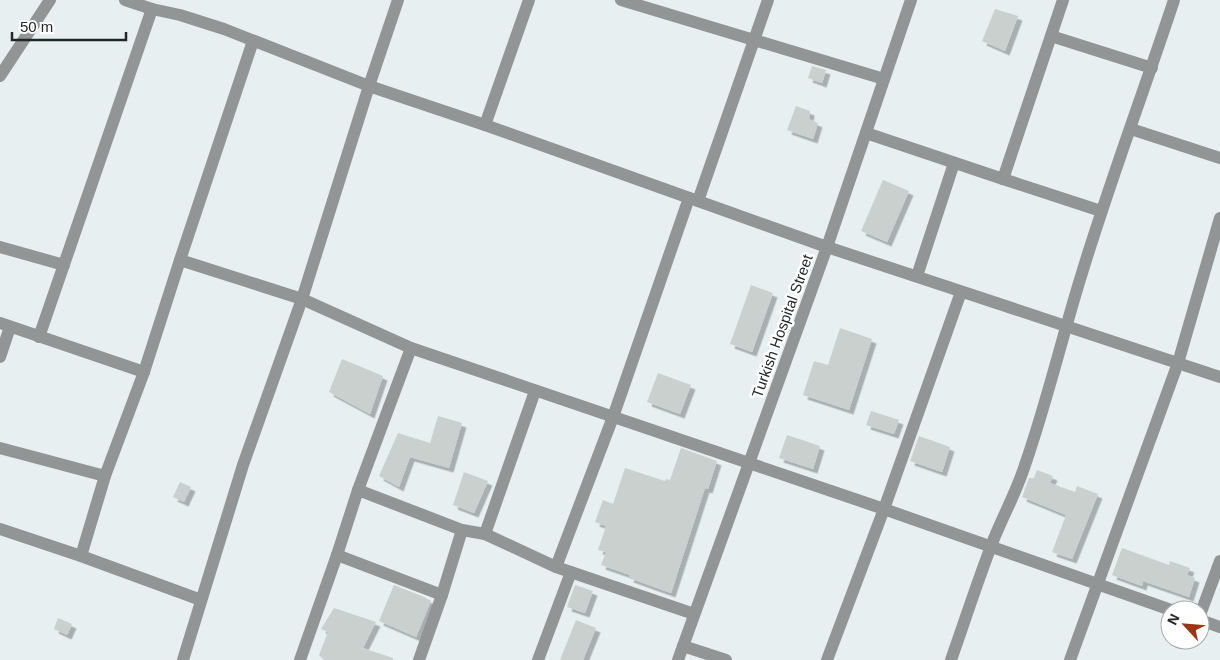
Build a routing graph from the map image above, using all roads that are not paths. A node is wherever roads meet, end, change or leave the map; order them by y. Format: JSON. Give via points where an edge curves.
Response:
{"nodes":[{"id":1,"x":50,"y":0,"type":"edge"},
{"id":2,"x":125,"y":0,"type":"edge"},
{"id":3,"x":398,"y":0,"type":"edge"},
{"id":4,"x":529,"y":0,"type":"edge"},
{"id":5,"x":621,"y":0,"type":"edge"},
{"id":6,"x":768,"y":0,"type":"edge"},
{"id":7,"x":911,"y":0,"type":"edge"},
{"id":8,"x":1063,"y":0,"type":"edge"},
{"id":9,"x":1174,"y":0,"type":"edge"},
{"id":10,"x":644,"y":4,"type":"edge"},
{"id":11,"x":152,"y":9,"type":"junction"},
{"id":12,"x":1051,"y":36,"type":"junction"},
{"id":13,"x":253,"y":41,"type":"junction"},
{"id":14,"x":754,"y":41,"type":"junction"},
{"id":15,"x":5,"y":59,"type":"edge"},
{"id":16,"x":1152,"y":68,"type":"junction"},
{"id":17,"x":0,"y":76,"type":"edge"},
{"id":18,"x":884,"y":79,"type":"junction"},
{"id":19,"x":368,"y":86,"type":"junction"},
{"id":20,"x":485,"y":125,"type":"junction"},
{"id":21,"x":1131,"y":129,"type":"junction"},
{"id":22,"x":866,"y":133,"type":"junction"},
{"id":23,"x":1220,"y":158,"type":"edge"},
{"id":24,"x":954,"y":163,"type":"junction"},
{"id":25,"x":1003,"y":179,"type":"junction"},
{"id":26,"x":694,"y":200,"type":"junction"},
{"id":27,"x":1101,"y":211,"type":"junction"},
{"id":28,"x":1220,"y":218,"type":"edge"},
{"id":29,"x":827,"y":246,"type":"junction"},
{"id":30,"x":0,"y":247,"type":"edge"},
{"id":31,"x":180,"y":260,"type":"junction"},
{"id":32,"x":64,"y":265,"type":"junction"},
{"id":33,"x":917,"y":276,"type":"junction"},
{"id":34,"x":961,"y":292,"type":"junction"},
{"id":35,"x":302,"y":299,"type":"junction"},
{"id":36,"x":1066,"y":324,"type":"junction"},
{"id":37,"x":5,"y":325,"type":"edge"},
{"id":38,"x":39,"y":337,"type":"junction"},
{"id":39,"x":411,"y":348,"type":"junction"},
{"id":40,"x":0,"y":357,"type":"edge"},
{"id":41,"x":1178,"y":363,"type":"junction"},
{"id":42,"x":144,"y":372,"type":"junction"},
{"id":43,"x":1220,"y":377,"type":"edge"},
{"id":44,"x":535,"y":391,"type":"junction"},
{"id":45,"x":613,"y":417,"type":"junction"},
{"id":46,"x":0,"y":448,"type":"edge"},
{"id":47,"x":750,"y":464,"type":"junction"},
{"id":48,"x":105,"y":476,"type":"junction"},
{"id":49,"x":358,"y":490,"type":"junction"},
{"id":50,"x":884,"y":509,"type":"junction"},
{"id":51,"x":0,"y":529,"type":"edge"},
{"id":52,"x":462,"y":530,"type":"junction"},
{"id":53,"x":485,"y":534,"type":"junction"},
{"id":54,"x":990,"y":547,"type":"junction"},
{"id":55,"x":338,"y":555,"type":"junction"},
{"id":56,"x":81,"y":556,"type":"junction"},
{"id":57,"x":1220,"y":561,"type":"edge"},
{"id":58,"x":556,"y":567,"type":"junction"},
{"id":59,"x":571,"y":572,"type":"junction"},
{"id":60,"x":1098,"y":584,"type":"junction"},
{"id":61,"x":442,"y":595,"type":"junction"},
{"id":62,"x":201,"y":600,"type":"junction"},
{"id":63,"x":1206,"y":600,"type":"edge"},
{"id":64,"x":1160,"y":606,"type":"edge"},
{"id":65,"x":694,"y":614,"type":"junction"},
{"id":66,"x":683,"y":646,"type":"junction"},
{"id":67,"x":183,"y":660,"type":"edge"},
{"id":68,"x":300,"y":660,"type":"edge"},
{"id":69,"x":419,"y":660,"type":"edge"},
{"id":70,"x":538,"y":660,"type":"edge"},
{"id":71,"x":678,"y":660,"type":"edge"},
{"id":72,"x":726,"y":660,"type":"edge"},
{"id":73,"x":828,"y":660,"type":"edge"},
{"id":74,"x":951,"y":660,"type":"edge"},
{"id":75,"x":1070,"y":660,"type":"edge"}],
"edges":[{"from":1,"to":15,"type":"street"},
{"from":2,"to":11,"type":"street"},
{"from":3,"to":19,"type":"street"},
{"from":4,"to":20,"type":"street"},
{"from":5,"to":10,"type":"street"},
{"from":6,"to":14,"type":"street"},
{"from":7,"to":18,"type":"street","name":"Turkish Hospital Street"},
{"from":8,"to":12,"type":"street"},
{"from":9,"to":16,"type":"street"},
{"from":10,"to":14,"type":"street"},
{"from":11,"to":13,"type":"street","via":[[180,15]]},
{"from":11,"to":32,"type":"street"},
{"from":12,"to":16,"type":"street"},
{"from":12,"to":25,"type":"street"},
{"from":13,"to":19,"type":"street"},
{"from":13,"to":31,"type":"street"},
{"from":14,"to":18,"type":"street"},
{"from":14,"to":26,"type":"street"},
{"from":15,"to":17,"type":"street"},
{"from":16,"to":21,"type":"street"},
{"from":18,"to":22,"type":"street","name":"Turkish Hospital Street"},
{"from":19,"to":20,"type":"street"},
{"from":19,"to":35,"type":"street"},
{"from":20,"to":26,"type":"street"},
{"from":21,"to":23,"type":"street"},
{"from":21,"to":27,"type":"street"},
{"from":22,"to":24,"type":"street"},
{"from":22,"to":29,"type":"street","name":"Turkish Hospital Street"},
{"from":24,"to":25,"type":"street"},
{"from":24,"to":33,"type":"street"},
{"from":25,"to":27,"type":"street"},
{"from":26,"to":29,"type":"street"},
{"from":26,"to":45,"type":"street"},
{"from":27,"to":36,"type":"street"},
{"from":28,"to":41,"type":"street"},
{"from":29,"to":33,"type":"street"},
{"from":29,"to":47,"type":"street","name":"Turkish Hospital Street"},
{"from":30,"to":32,"type":"street"},
{"from":31,"to":35,"type":"street"},
{"from":31,"to":42,"type":"street"},
{"from":32,"to":38,"type":"street"},
{"from":33,"to":34,"type":"street"},
{"from":34,"to":36,"type":"street"},
{"from":34,"to":50,"type":"street"},
{"from":35,"to":39,"type":"street"},
{"from":35,"to":62,"type":"street","via":[[243,465]]},
{"from":36,"to":41,"type":"street"},
{"from":36,"to":54,"type":"street","via":[[1025,468]]},
{"from":37,"to":38,"type":"street"},
{"from":37,"to":40,"type":"street"},
{"from":38,"to":42,"type":"street"},
{"from":39,"to":44,"type":"street"},
{"from":39,"to":49,"type":"street"},
{"from":41,"to":43,"type":"street"},
{"from":41,"to":60,"type":"street"},
{"from":42,"to":48,"type":"street"},
{"from":44,"to":45,"type":"street"},
{"from":44,"to":53,"type":"street"},
{"from":45,"to":47,"type":"street"},
{"from":45,"to":58,"type":"street"},
{"from":46,"to":48,"type":"street"},
{"from":47,"to":50,"type":"street"},
{"from":47,"to":65,"type":"street","name":"Turkish Hospital Street"},
{"from":48,"to":56,"type":"street"},
{"from":49,"to":52,"type":"street"},
{"from":49,"to":55,"type":"street"},
{"from":50,"to":54,"type":"street"},
{"from":50,"to":73,"type":"street"},
{"from":51,"to":56,"type":"street"},
{"from":52,"to":53,"type":"street"},
{"from":52,"to":61,"type":"street"},
{"from":53,"to":58,"type":"street"},
{"from":54,"to":60,"type":"street"},
{"from":54,"to":74,"type":"street"},
{"from":55,"to":61,"type":"street"},
{"from":55,"to":68,"type":"street"},
{"from":56,"to":62,"type":"street"},
{"from":57,"to":63,"type":"street"},
{"from":58,"to":59,"type":"street"},
{"from":59,"to":65,"type":"street"},
{"from":59,"to":70,"type":"street"},
{"from":60,"to":64,"type":"street"},
{"from":60,"to":75,"type":"street"},
{"from":61,"to":69,"type":"street"},
{"from":62,"to":67,"type":"street"},
{"from":65,"to":66,"type":"street","name":"Turkish Hospital Street"},
{"from":66,"to":71,"type":"street","name":"Turkish Hospital Street"},
{"from":66,"to":72,"type":"street"}]}
